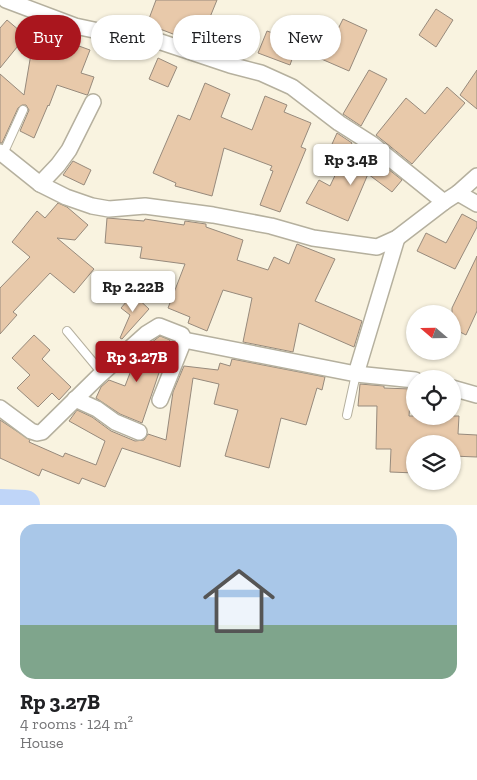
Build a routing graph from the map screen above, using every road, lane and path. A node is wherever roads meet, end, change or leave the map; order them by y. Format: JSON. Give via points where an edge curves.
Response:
{"nodes":[{"id":1,"x":6,"y":0,"type":"edge"},
{"id":2,"x":93,"y":102,"type":"dead end"},
{"id":3,"x":23,"y":110,"type":"dead end"},
{"id":4,"x":1,"y":153,"type":"edge"},
{"id":5,"x":477,"y":176,"type":"edge"},
{"id":6,"x":40,"y":184,"type":"junction"},
{"id":7,"x":458,"y":193,"type":"junction"},
{"id":8,"x":444,"y":202,"type":"junction"},
{"id":9,"x":477,"y":204,"type":"edge"},
{"id":10,"x":397,"y":238,"type":"junction"},
{"id":11,"x":67,"y":331,"type":"dead end"},
{"id":12,"x":184,"y":340,"type":"junction"},
{"id":13,"x":102,"y":373,"type":"junction"},
{"id":14,"x":356,"y":374,"type":"junction"},
{"id":15,"x":406,"y":379,"type":"edge"},
{"id":16,"x":461,"y":390,"type":"edge"},
{"id":17,"x":477,"y":394,"type":"edge"},
{"id":18,"x":75,"y":399,"type":"junction"},
{"id":19,"x":160,"y":400,"type":"dead end"},
{"id":20,"x":0,"y":408,"type":"edge"},
{"id":21,"x":347,"y":415,"type":"dead end"},
{"id":22,"x":139,"y":432,"type":"dead end"}],
"edges":[{"from":1,"to":8,"type":"street","via":[[75,26],[143,36],[261,73],[292,87],[372,144]]},
{"from":2,"to":6,"type":"street","via":[[69,150]]},
{"from":3,"to":4,"type":"lane"},
{"from":4,"to":6,"type":"street"},
{"from":5,"to":7,"type":"street"},
{"from":6,"to":10,"type":"street","via":[[66,197],[109,209],[145,206],[213,215],[351,245],[377,247]]},
{"from":7,"to":8,"type":"street"},
{"from":7,"to":9,"type":"street"},
{"from":8,"to":10,"type":"street"},
{"from":10,"to":14,"type":"street"},
{"from":11,"to":13,"type":"lane"},
{"from":12,"to":13,"type":"street","via":[[182,335],[159,326],[153,328]]},
{"from":12,"to":14,"type":"street"},
{"from":12,"to":19,"type":"street"},
{"from":13,"to":18,"type":"street"},
{"from":14,"to":15,"type":"street"},
{"from":14,"to":21,"type":"lane"},
{"from":16,"to":17,"type":"street"},
{"from":18,"to":20,"type":"street","via":[[48,428],[37,433]]},
{"from":18,"to":22,"type":"street"}]}
